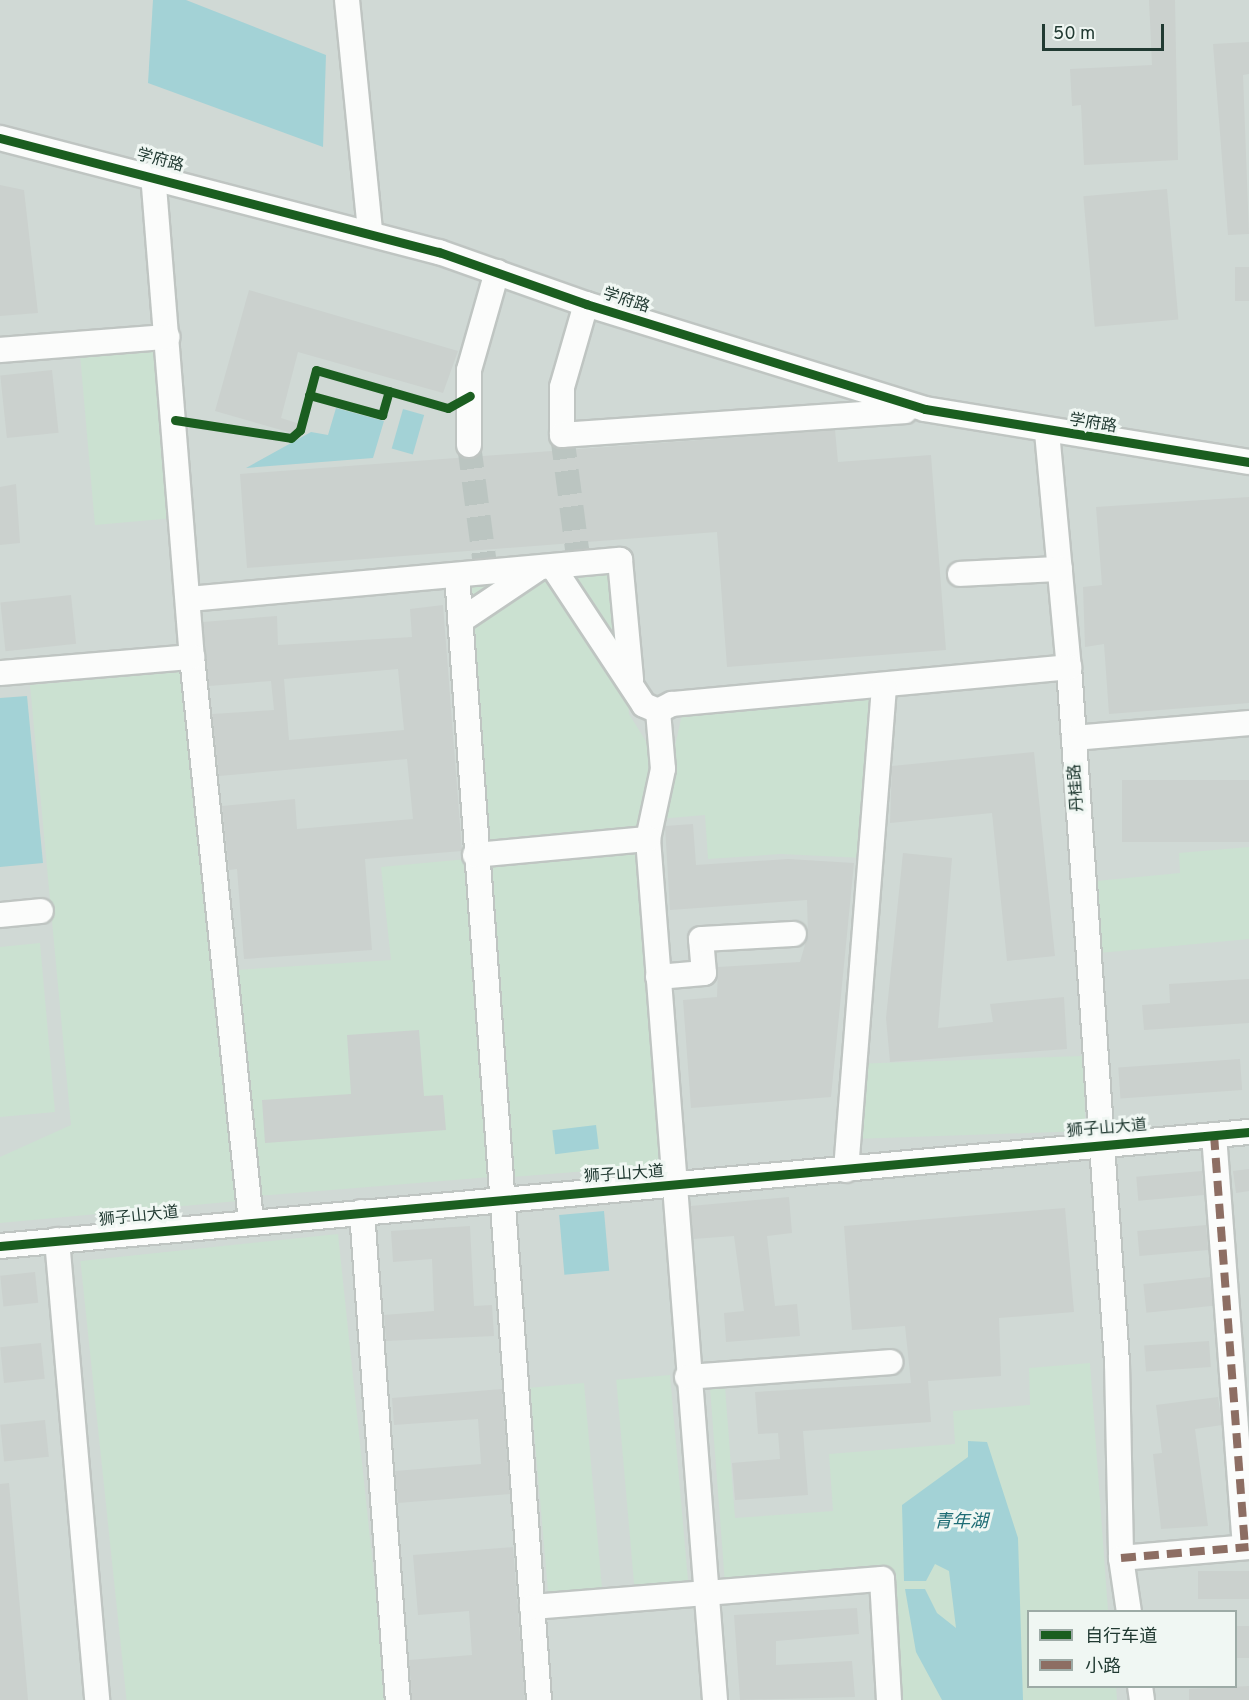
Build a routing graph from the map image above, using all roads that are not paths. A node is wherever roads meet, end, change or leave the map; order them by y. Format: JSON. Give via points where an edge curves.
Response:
{"nodes":[{"id":1,"x":347,"y":0,"type":"edge"},
{"id":2,"x":0,"y":138,"type":"edge"},
{"id":3,"x":153,"y":174,"type":"junction"},
{"id":4,"x":370,"y":232,"type":"junction"},
{"id":5,"x":497,"y":272,"type":"junction"},
{"id":6,"x":586,"y":304,"type":"junction"},
{"id":7,"x":167,"y":337,"type":"junction"},
{"id":8,"x":0,"y":350,"type":"edge"},
{"id":9,"x":925,"y":409,"type":"junction"},
{"id":10,"x":1047,"y":432,"type":"junction"},
{"id":11,"x":469,"y":445,"type":"tunnel mouth"},
{"id":12,"x":1249,"y":462,"type":"edge"},
{"id":13,"x":545,"y":568,"type":"junction"},
{"id":14,"x":1060,"y":569,"type":"junction"},
{"id":15,"x":960,"y":574,"type":"dead end"},
{"id":16,"x":457,"y":575,"type":"junction"},
{"id":17,"x":189,"y":598,"type":"junction"},
{"id":18,"x":460,"y":621,"type":"junction"},
{"id":19,"x":192,"y":657,"type":"junction"},
{"id":20,"x":1069,"y":667,"type":"junction"},
{"id":21,"x":0,"y":673,"type":"edge"},
{"id":22,"x":631,"y":682,"type":"junction"},
{"id":23,"x":885,"y":685,"type":"junction"},
{"id":24,"x":658,"y":711,"type":"junction"},
{"id":25,"x":1249,"y":723,"type":"edge"},
{"id":26,"x":1074,"y":738,"type":"junction"},
{"id":27,"x":648,"y":839,"type":"junction"},
{"id":28,"x":475,"y":855,"type":"junction"},
{"id":29,"x":41,"y":911,"type":"dead end"},
{"id":30,"x":0,"y":915,"type":"edge"},
{"id":31,"x":794,"y":934,"type":"dead end"},
{"id":32,"x":658,"y":977,"type":"junction"},
{"id":33,"x":1249,"y":1132,"type":"edge"},
{"id":34,"x":1214,"y":1135,"type":"junction"},
{"id":35,"x":1102,"y":1145,"type":"junction"},
{"id":36,"x":846,"y":1170,"type":"junction"},
{"id":37,"x":672,"y":1187,"type":"junction"},
{"id":38,"x":500,"y":1199,"type":"junction"},
{"id":39,"x":362,"y":1212,"type":"junction"},
{"id":40,"x":251,"y":1221,"type":"junction"},
{"id":41,"x":57,"y":1240,"type":"junction"},
{"id":42,"x":0,"y":1246,"type":"edge"},
{"id":43,"x":890,"y":1362,"type":"dead end"},
{"id":44,"x":687,"y":1377,"type":"junction"},
{"id":45,"x":1247,"y":1547,"type":"edge"},
{"id":46,"x":1121,"y":1558,"type":"junction"},
{"id":47,"x":706,"y":1593,"type":"junction"},
{"id":48,"x":532,"y":1607,"type":"junction"},
{"id":49,"x":1129,"y":1610,"type":"edge"},
{"id":50,"x":97,"y":1700,"type":"edge"},
{"id":51,"x":398,"y":1700,"type":"edge"},
{"id":52,"x":539,"y":1700,"type":"edge"},
{"id":53,"x":715,"y":1700,"type":"edge"},
{"id":54,"x":889,"y":1700,"type":"edge"}],
"edges":[{"from":1,"to":4,"type":"street"},
{"from":2,"to":3,"type":"street","name":"学府路"},
{"from":3,"to":4,"type":"street","name":"学府路"},
{"from":3,"to":7,"type":"street"},
{"from":4,"to":5,"type":"street","name":"学府路"},
{"from":5,"to":6,"type":"street","name":"学府路"},
{"from":5,"to":11,"type":"street","via":[[469,370]]},
{"from":6,"to":9,"type":"street","name":"学府路"},
{"from":6,"to":9,"type":"street","via":[[562,387],[562,435]]},
{"from":7,"to":8,"type":"street"},
{"from":7,"to":17,"type":"street"},
{"from":9,"to":10,"type":"street","name":"学府路"},
{"from":10,"to":12,"type":"street","name":"学府路"},
{"from":10,"to":14,"type":"street","name":"丹桂路"},
{"from":13,"to":16,"type":"street"},
{"from":13,"to":18,"type":"street"},
{"from":13,"to":22,"type":"street"},
{"from":13,"to":22,"type":"street","via":[[620,560]]},
{"from":14,"to":15,"type":"street"},
{"from":14,"to":20,"type":"street","name":"丹桂路"},
{"from":16,"to":17,"type":"street"},
{"from":16,"to":18,"type":"street"},
{"from":17,"to":19,"type":"street"},
{"from":18,"to":28,"type":"street"},
{"from":19,"to":21,"type":"street"},
{"from":19,"to":40,"type":"street"},
{"from":20,"to":23,"type":"street"},
{"from":20,"to":26,"type":"street","name":"丹桂路"},
{"from":22,"to":24,"type":"street","via":[[644,705]]},
{"from":23,"to":24,"type":"street","via":[[672,704]]},
{"from":23,"to":36,"type":"street"},
{"from":24,"to":27,"type":"street","via":[[663,769]]},
{"from":25,"to":26,"type":"street"},
{"from":26,"to":35,"type":"street","name":"丹桂路"},
{"from":27,"to":28,"type":"street"},
{"from":27,"to":32,"type":"street"},
{"from":28,"to":38,"type":"street"},
{"from":29,"to":30,"type":"street"},
{"from":31,"to":32,"type":"street","via":[[701,939],[704,973]]},
{"from":32,"to":37,"type":"street"},
{"from":33,"to":34,"type":"street","name":"狮子山大道"},
{"from":34,"to":35,"type":"street","name":"狮子山大道"},
{"from":34,"to":45,"type":"street"},
{"from":35,"to":36,"type":"street","name":"狮子山大道"},
{"from":35,"to":46,"type":"street","name":"丹桂路","via":[[1117,1363]]},
{"from":36,"to":37,"type":"street","name":"狮子山大道"},
{"from":37,"to":38,"type":"street","name":"狮子山大道"},
{"from":37,"to":44,"type":"street"},
{"from":38,"to":39,"type":"street","name":"狮子山大道"},
{"from":38,"to":48,"type":"street"},
{"from":39,"to":40,"type":"street","name":"狮子山大道"},
{"from":39,"to":51,"type":"street"},
{"from":40,"to":41,"type":"street","name":"狮子山大道"},
{"from":41,"to":42,"type":"street","name":"狮子山大道"},
{"from":41,"to":50,"type":"street"},
{"from":43,"to":44,"type":"street"},
{"from":44,"to":47,"type":"street"},
{"from":45,"to":46,"type":"street"},
{"from":46,"to":49,"type":"street","name":"丹桂路"},
{"from":47,"to":48,"type":"street"},
{"from":47,"to":53,"type":"street"},
{"from":47,"to":54,"type":"street","via":[[882,1578]]},
{"from":48,"to":52,"type":"street"}]}
